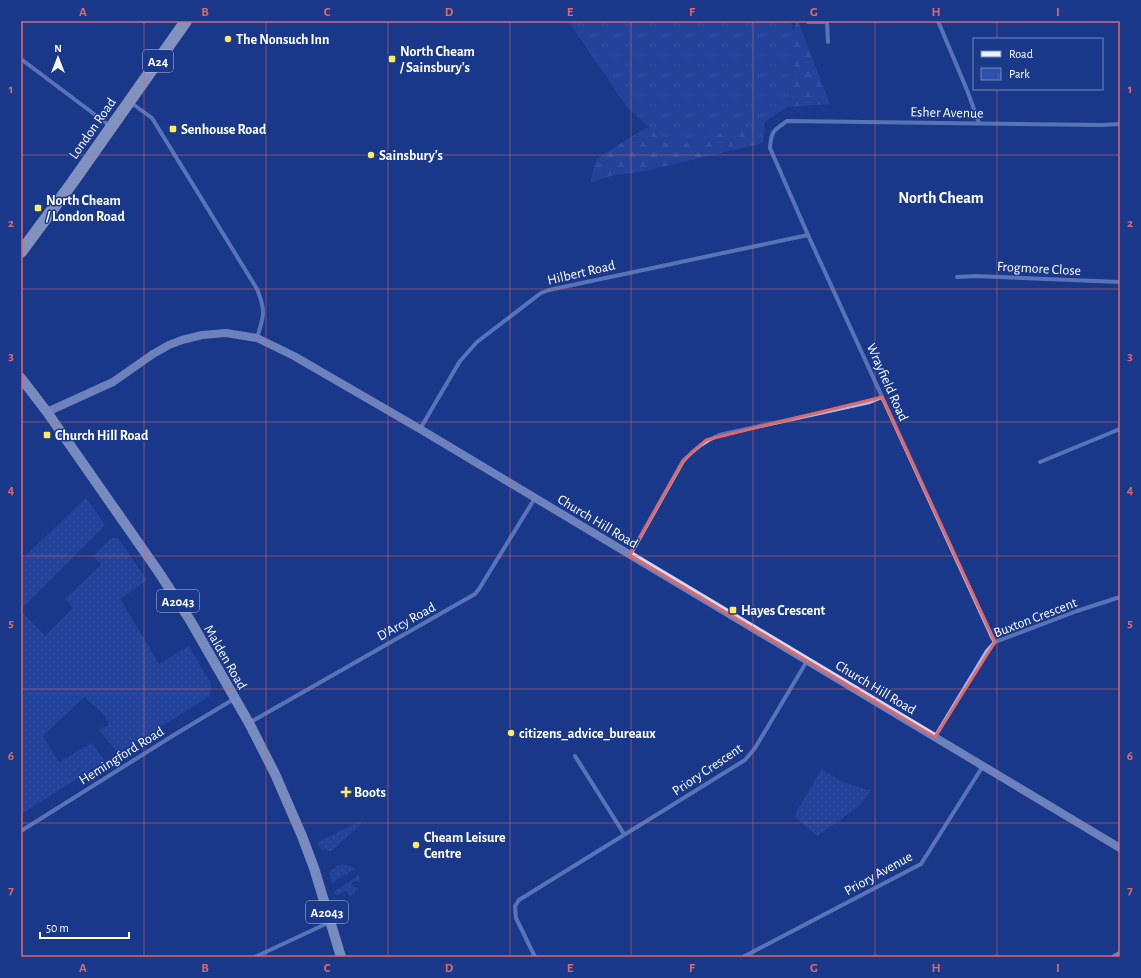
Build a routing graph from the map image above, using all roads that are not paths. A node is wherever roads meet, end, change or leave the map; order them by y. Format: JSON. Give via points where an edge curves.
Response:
{"nodes":[{"id":1,"x":186,"y":21,"type":"edge"},
{"id":2,"x":938,"y":21,"type":"edge"},
{"id":3,"x":808,"y":22,"type":"dead end"},
{"id":4,"x":827,"y":22,"type":"edge"},
{"id":5,"x":828,"y":42,"type":"dead end"},
{"id":6,"x":21,"y":59,"type":"edge"},
{"id":7,"x":130,"y":102,"type":"junction"},
{"id":8,"x":979,"y":123,"type":"junction"},
{"id":9,"x":1120,"y":124,"type":"edge"},
{"id":10,"x":111,"y":127,"type":"junction"},
{"id":11,"x":775,"y":129,"type":"joint"},
{"id":12,"x":808,"y":235,"type":"junction"},
{"id":13,"x":21,"y":252,"type":"edge"},
{"id":14,"x":957,"y":277,"type":"dead end"},
{"id":15,"x":1120,"y":282,"type":"edge"},
{"id":16,"x":257,"y":338,"type":"junction"},
{"id":17,"x":21,"y":378,"type":"edge"},
{"id":18,"x":882,"y":396,"type":"junction"},
{"id":19,"x":47,"y":412,"type":"junction"},
{"id":20,"x":420,"y":429,"type":"junction"},
{"id":21,"x":1120,"y":429,"type":"edge"},
{"id":22,"x":1040,"y":462,"type":"dead end"},
{"id":23,"x":535,"y":498,"type":"junction"},
{"id":24,"x":630,"y":555,"type":"junction"},
{"id":25,"x":1120,"y":597,"type":"edge"},
{"id":26,"x":995,"y":642,"type":"junction"},
{"id":27,"x":807,"y":660,"type":"junction"},
{"id":28,"x":234,"y":699,"type":"junction"},
{"id":29,"x":249,"y":723,"type":"junction"},
{"id":30,"x":935,"y":737,"type":"junction"},
{"id":31,"x":575,"y":756,"type":"dead end"},
{"id":32,"x":984,"y":765,"type":"junction"},
{"id":33,"x":21,"y":831,"type":"edge"},
{"id":34,"x":624,"y":834,"type":"junction"},
{"id":35,"x":1120,"y":848,"type":"edge"},
{"id":36,"x":330,"y":922,"type":"junction"},
{"id":37,"x":1120,"y":955,"type":"edge"},
{"id":38,"x":255,"y":957,"type":"edge"},
{"id":39,"x":341,"y":957,"type":"edge"},
{"id":40,"x":535,"y":957,"type":"edge"},
{"id":41,"x":743,"y":957,"type":"edge"},
{"id":42,"x":1116,"y":957,"type":"edge"}],
"edges":[{"from":1,"to":7,"type":"highway","name":"London Road","number":"A24"},
{"from":2,"to":8,"type":"street"},
{"from":3,"to":4,"type":"street"},
{"from":4,"to":5,"type":"street"},
{"from":6,"to":10,"type":"street"},
{"from":7,"to":10,"type":"highway","name":"London Road","number":"A24"},
{"from":7,"to":16,"type":"street","via":[[152,118],[257,289],[263,303],[264,316]]},
{"from":8,"to":9,"type":"street","name":"Esher Avenue"},
{"from":8,"to":11,"type":"street","name":"Esher Avenue","via":[[787,121]]},
{"from":10,"to":13,"type":"highway","name":"London Road","number":"A24"},
{"from":11,"to":12,"type":"street","name":"Wrayfield Road","via":[[770,148]]},
{"from":12,"to":18,"type":"street","name":"Wrayfield Road"},
{"from":12,"to":20,"type":"street","name":"Hilbert Road","via":[[541,293],[467,352]]},
{"from":14,"to":15,"type":"street","name":"Frogmore Close"},
{"from":16,"to":19,"type":"street","name":"Church Hill Road","via":[[226,333],[182,340],[153,354],[113,382]]},
{"from":16,"to":20,"type":"street","name":"Church Hill Road","via":[[294,356]]},
{"from":17,"to":19,"type":"main road","name":"Malden Road","number":"A2043"},
{"from":18,"to":24,"type":"street","via":[[870,402],[706,440],[683,461]]},
{"from":18,"to":26,"type":"street","name":"Wrayfield Road"},
{"from":19,"to":28,"type":"main road","name":"Malden Road","number":"A2043","via":[[190,620]]},
{"from":20,"to":23,"type":"street","name":"Church Hill Road"},
{"from":21,"to":22,"type":"street"},
{"from":23,"to":24,"type":"street","name":"Church Hill Road"},
{"from":23,"to":29,"type":"street","name":"D'Arcy Road","via":[[475,594]]},
{"from":24,"to":27,"type":"street","name":"Church Hill Road"},
{"from":25,"to":26,"type":"street","name":"Buxton Crescent"},
{"from":26,"to":30,"type":"street","name":"Buxton Crescent"},
{"from":27,"to":30,"type":"street","name":"Church Hill Road"},
{"from":27,"to":34,"type":"street","name":"Priory Crescent","via":[[755,748],[744,760]]},
{"from":28,"to":29,"type":"main road","name":"Malden Road","number":"A2043"},
{"from":28,"to":33,"type":"street","name":"Hemingford Road"},
{"from":29,"to":36,"type":"main road","name":"Malden Road","number":"A2043","via":[[300,830]]},
{"from":30,"to":32,"type":"street","name":"Church Hill Road"},
{"from":31,"to":34,"type":"street"},
{"from":32,"to":35,"type":"street","name":"Church Hill Road"},
{"from":32,"to":41,"type":"street","name":"Priory Avenue","via":[[920,864]]},
{"from":34,"to":40,"type":"street","name":"Priory Crescent","via":[[519,900],[515,906],[516,918]]},
{"from":36,"to":38,"type":"street"},
{"from":36,"to":39,"type":"main road","name":"Malden Road","number":"A2043"},
{"from":37,"to":42,"type":"street"}]}
